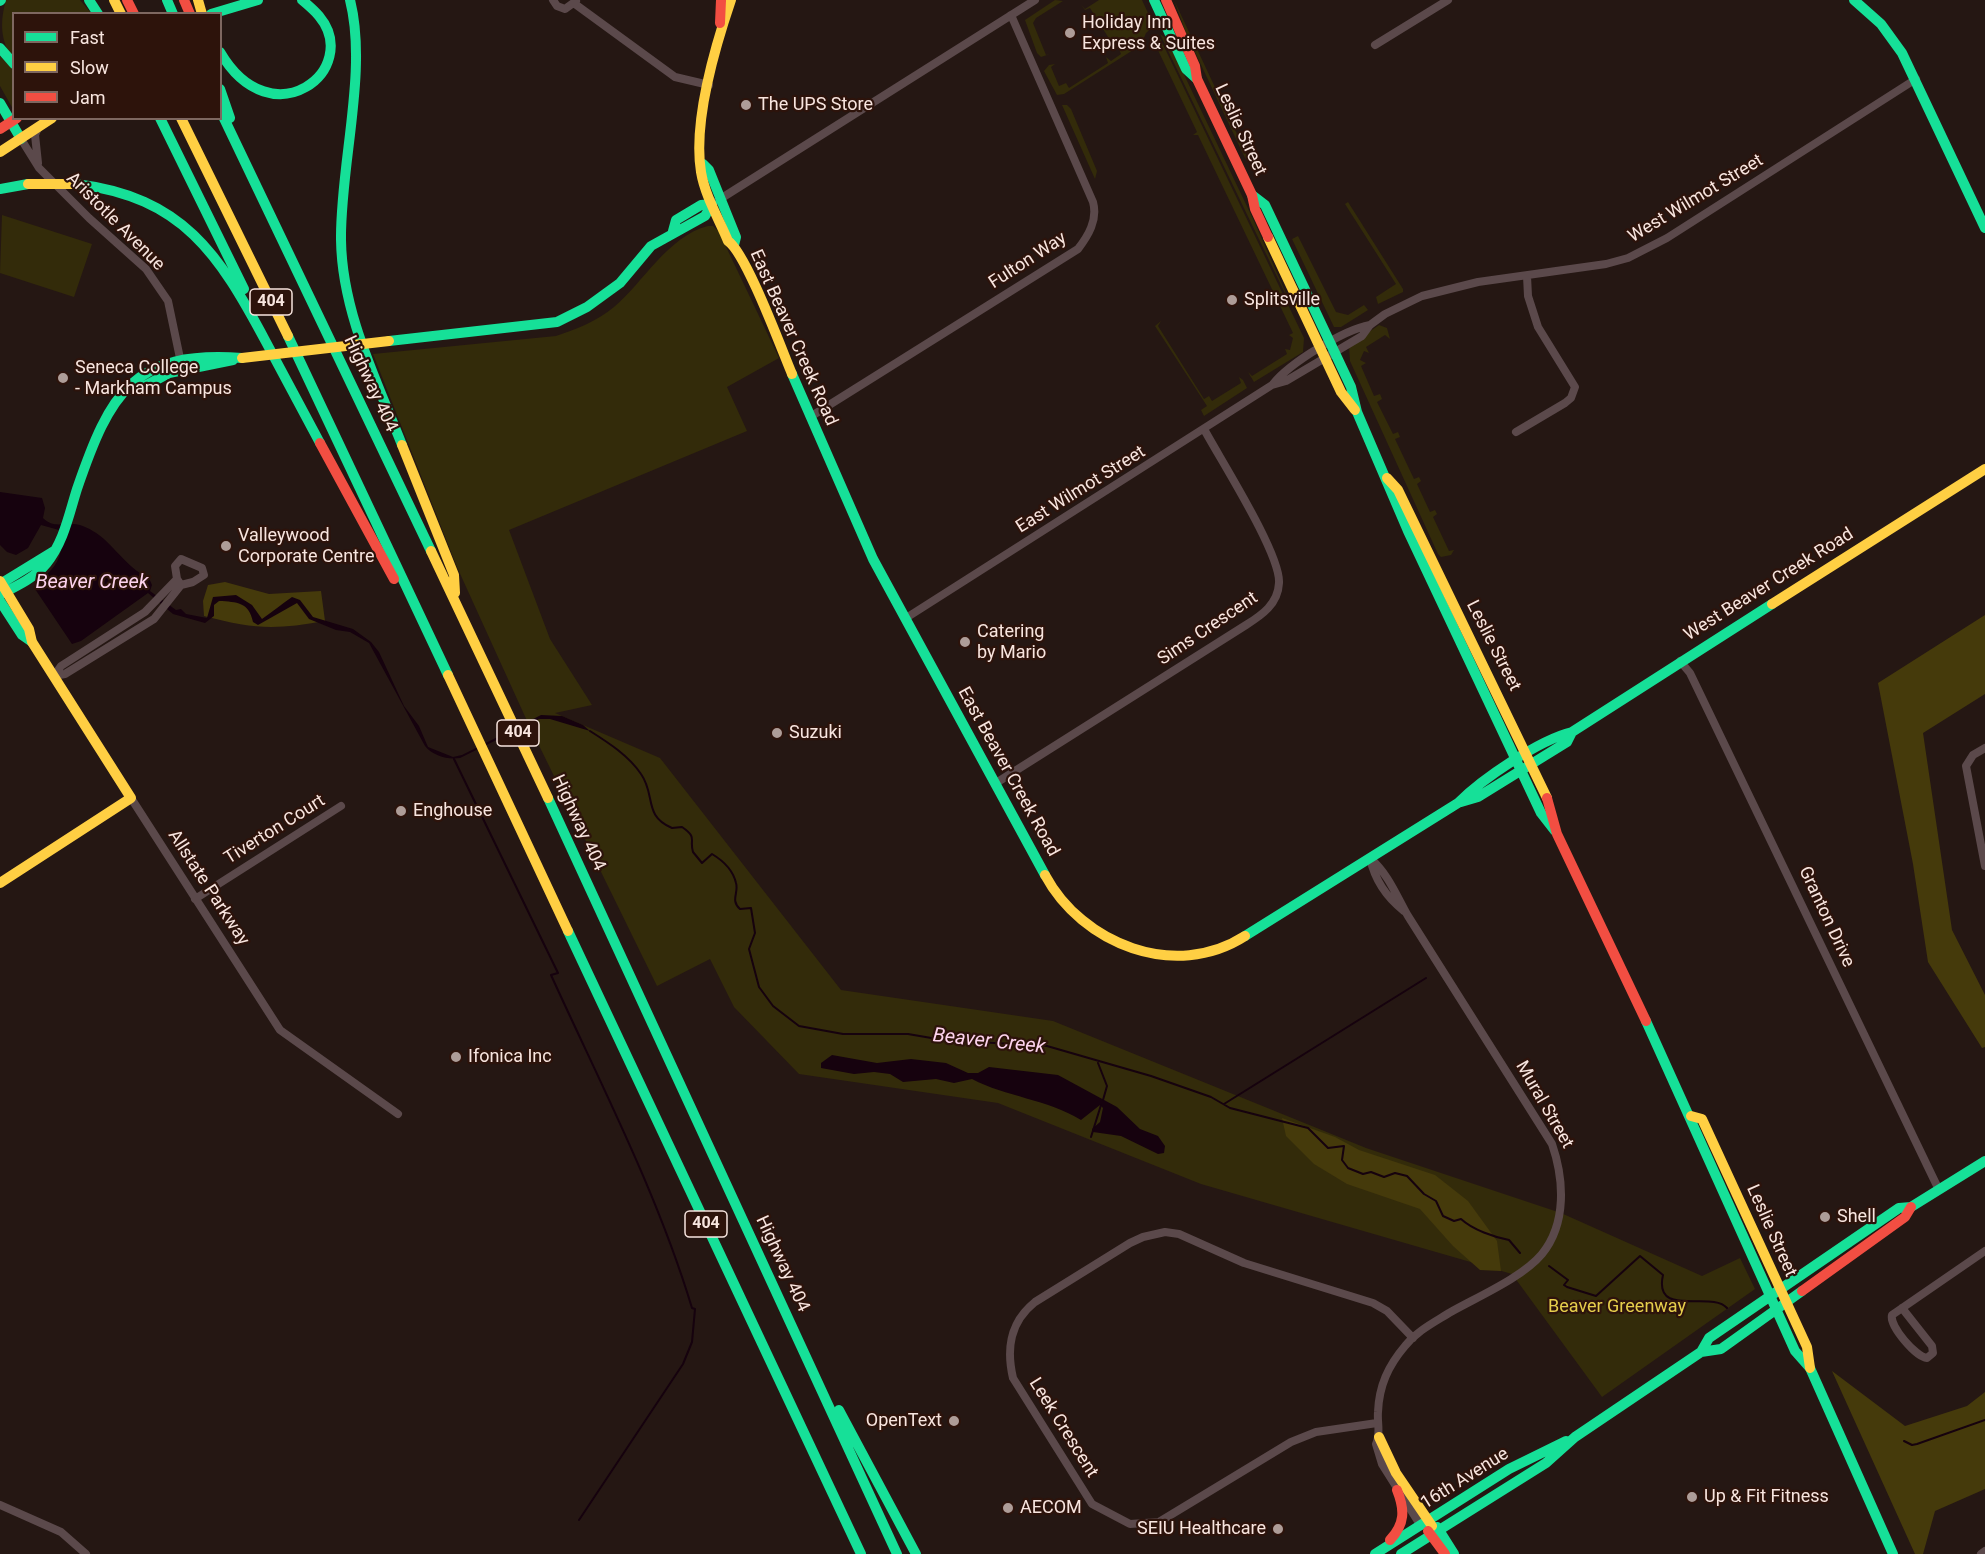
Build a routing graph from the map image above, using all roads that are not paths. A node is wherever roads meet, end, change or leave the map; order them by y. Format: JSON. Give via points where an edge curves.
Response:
{"nodes":[{"id":1,"x":203,"y":0,"type":"edge"},
{"id":2,"x":234,"y":0,"type":"edge"},
{"id":3,"x":258,"y":0,"type":"edge"},
{"id":4,"x":302,"y":0,"type":"edge"},
{"id":5,"x":350,"y":0,"type":"edge"},
{"id":6,"x":554,"y":0,"type":"edge"},
{"id":7,"x":721,"y":0,"type":"edge"},
{"id":8,"x":731,"y":0,"type":"edge"},
{"id":9,"x":1035,"y":0,"type":"edge"},
{"id":10,"x":1154,"y":0,"type":"edge"},
{"id":11,"x":1166,"y":0,"type":"edge"},
{"id":12,"x":1448,"y":0,"type":"edge"},
{"id":13,"x":1854,"y":0,"type":"edge"},
{"id":14,"x":576,"y":2,"type":"edge"},
{"id":15,"x":173,"y":9,"type":"edge"},
{"id":16,"x":214,"y":12,"type":"edge"},
{"id":17,"x":218,"y":12,"type":"edge"},
{"id":18,"x":1011,"y":15,"type":"junction"},
{"id":19,"x":719,"y":36,"type":"junction"},
{"id":20,"x":1376,"y":45,"type":"dead end"},
{"id":21,"x":0,"y":48,"type":"edge"},
{"id":22,"x":222,"y":55,"type":"edge"},
{"id":23,"x":12,"y":62,"type":"edge"},
{"id":24,"x":1197,"y":79,"type":"junction"},
{"id":25,"x":1916,"y":80,"type":"junction"},
{"id":26,"x":709,"y":85,"type":"junction"},
{"id":27,"x":222,"y":95,"type":"edge"},
{"id":28,"x":0,"y":104,"type":"edge"},
{"id":29,"x":222,"y":114,"type":"edge"},
{"id":30,"x":12,"y":118,"type":"edge"},
{"id":31,"x":14,"y":120,"type":"edge"},
{"id":32,"x":49,"y":120,"type":"edge"},
{"id":33,"x":161,"y":120,"type":"edge"},
{"id":34,"x":182,"y":120,"type":"edge"},
{"id":35,"x":38,"y":127,"type":"junction"},
{"id":36,"x":0,"y":129,"type":"edge"},
{"id":37,"x":21,"y":139,"type":"junction"},
{"id":38,"x":238,"y":146,"type":"junction"},
{"id":39,"x":0,"y":152,"type":"edge"},
{"id":40,"x":39,"y":168,"type":"junction"},
{"id":41,"x":0,"y":189,"type":"edge"},
{"id":42,"x":716,"y":202,"type":"junction"},
{"id":43,"x":1985,"y":228,"type":"edge"},
{"id":44,"x":1527,"y":276,"type":"junction"},
{"id":45,"x":1327,"y":350,"type":"junction"},
{"id":46,"x":181,"y":365,"type":"junction"},
{"id":47,"x":291,"y":388,"type":"junction"},
{"id":48,"x":810,"y":417,"type":"junction"},
{"id":49,"x":1204,"y":429,"type":"junction"},
{"id":50,"x":1516,"y":432,"type":"dead end"},
{"id":51,"x":1985,"y":469,"type":"edge"},
{"id":52,"x":1386,"y":478,"type":"junction"},
{"id":53,"x":179,"y":582,"type":"dead end"},
{"id":54,"x":1,"y":589,"type":"edge"},
{"id":55,"x":457,"y":604,"type":"junction"},
{"id":56,"x":906,"y":618,"type":"junction"},
{"id":57,"x":1680,"y":661,"type":"junction"},
{"id":58,"x":444,"y":667,"type":"junction"},
{"id":59,"x":54,"y":676,"type":"junction"},
{"id":60,"x":1985,"y":748,"type":"edge"},
{"id":61,"x":1529,"y":759,"type":"junction"},
{"id":62,"x":1519,"y":765,"type":"junction"},
{"id":63,"x":996,"y":783,"type":"junction"},
{"id":64,"x":131,"y":798,"type":"junction"},
{"id":65,"x":341,"y":807,"type":"dead end"},
{"id":66,"x":1557,"y":834,"type":"junction"},
{"id":67,"x":1982,"y":834,"type":"edge"},
{"id":68,"x":1370,"y":858,"type":"junction"},
{"id":69,"x":1985,"y":866,"type":"edge"},
{"id":70,"x":0,"y":883,"type":"edge"},
{"id":71,"x":195,"y":899,"type":"junction"},
{"id":72,"x":398,"y":1114,"type":"dead end"},
{"id":73,"x":1691,"y":1116,"type":"junction"},
{"id":74,"x":1985,"y":1161,"type":"edge"},
{"id":75,"x":1939,"y":1190,"type":"junction"},
{"id":76,"x":1911,"y":1207,"type":"junction"},
{"id":77,"x":1985,"y":1251,"type":"edge"},
{"id":78,"x":1779,"y":1289,"type":"junction"},
{"id":79,"x":1769,"y":1296,"type":"junction"},
{"id":80,"x":1785,"y":1301,"type":"junction"},
{"id":81,"x":1775,"y":1308,"type":"junction"},
{"id":82,"x":1902,"y":1308,"type":"junction"},
{"id":83,"x":797,"y":1337,"type":"junction"},
{"id":84,"x":1413,"y":1338,"type":"junction"},
{"id":85,"x":1701,"y":1352,"type":"junction"},
{"id":86,"x":1810,"y":1368,"type":"junction"},
{"id":87,"x":1377,"y":1423,"type":"junction"},
{"id":88,"x":1379,"y":1437,"type":"junction"},
{"id":89,"x":1575,"y":1437,"type":"junction"},
{"id":90,"x":1396,"y":1490,"type":"junction"},
{"id":91,"x":0,"y":1505,"type":"edge"},
{"id":92,"x":1431,"y":1528,"type":"junction"},
{"id":93,"x":1985,"y":1551,"type":"edge"},
{"id":94,"x":86,"y":1554,"type":"edge"},
{"id":95,"x":861,"y":1554,"type":"edge"},
{"id":96,"x":897,"y":1554,"type":"edge"},
{"id":97,"x":916,"y":1554,"type":"edge"},
{"id":98,"x":1374,"y":1554,"type":"edge"},
{"id":99,"x":1401,"y":1554,"type":"edge"},
{"id":100,"x":1437,"y":1554,"type":"edge"},
{"id":101,"x":1445,"y":1554,"type":"edge"},
{"id":102,"x":1454,"y":1554,"type":"edge"},
{"id":103,"x":1893,"y":1554,"type":"edge"},
{"id":104,"x":1981,"y":1554,"type":"edge"}],
"edges":[{"from":1,"to":15,"type":"main road"},
{"from":2,"to":16,"type":"main road"},
{"from":3,"to":17,"type":"main road"},
{"from":4,"to":22,"type":"main road","via":[[322,19],[329,34],[329,57],[315,83],[289,96],[271,95],[237,74]]},
{"from":5,"to":55,"type":"main road","via":[[356,24],[356,54],[340,240],[343,271],[359,338],[454,575]]},
{"from":6,"to":14,"type":"street","via":[[563,9]]},
{"from":7,"to":19,"type":"main road","name":"East Beaver Creek Road"},
{"from":8,"to":19,"type":"main road","name":"East Beaver Creek Road"},
{"from":9,"to":18,"type":"street"},
{"from":10,"to":24,"type":"main road","name":"Leslie Street","via":[[1186,69]]},
{"from":11,"to":24,"type":"main road","name":"Leslie Street"},
{"from":12,"to":20,"type":"street"},
{"from":13,"to":25,"type":"main road","via":[[1890,33]]},
{"from":14,"to":26,"type":"street","via":[[675,77]]},
{"from":18,"to":42,"type":"street"},
{"from":18,"to":48,"type":"street","name":"Fulton Way","via":[[1093,202],[1088,235],[1078,249]]},
{"from":19,"to":26,"type":"main road","name":"East Beaver Creek Road"},
{"from":21,"to":23,"type":"main road"},
{"from":24,"to":45,"type":"main road","name":"Leslie Street","via":[[1255,209]]},
{"from":25,"to":43,"type":"main road"},
{"from":25,"to":44,"type":"street","name":"West Wilmot Street","via":[[1647,249],[1606,264]]},
{"from":26,"to":42,"type":"main road","name":"East Beaver Creek Road","via":[[702,117],[701,171]]},
{"from":27,"to":38,"type":"main road"},
{"from":28,"to":30,"type":"main road"},
{"from":29,"to":38,"type":"main road","name":"Highway 404","number":"404"},
{"from":31,"to":36,"type":"main road"},
{"from":31,"to":37,"type":"main road"},
{"from":32,"to":35,"type":"main road"},
{"from":33,"to":47,"type":"main road"},
{"from":34,"to":58,"type":"main road","number":"404"},
{"from":35,"to":37,"type":"main road"},
{"from":35,"to":40,"type":"street","via":[[35,140]]},
{"from":37,"to":39,"type":"main road"},
{"from":37,"to":40,"type":"street","name":"Aristotle Avenue"},
{"from":38,"to":55,"type":"main road","name":"Highway 404","number":"404"},
{"from":40,"to":46,"type":"street","name":"Aristotle Avenue","via":[[146,269],[168,301]]},
{"from":41,"to":47,"type":"main road","bridge":true,"via":[[28,184],[76,184],[120,192],[157,209],[198,237],[223,270]]},
{"from":42,"to":46,"type":"main road","bridge":true,"via":[[705,216],[673,231],[646,251],[620,283],[587,307],[556,322],[242,358],[213,356]]},
{"from":42,"to":48,"type":"main road","name":"East Beaver Creek Road","via":[[728,241],[734,245]]},
{"from":44,"to":45,"type":"street","name":"West Wilmot Street","via":[[1445,288],[1402,304]]},
{"from":44,"to":50,"type":"street","via":[[1528,296],[1538,327],[1575,387],[1565,403]]},
{"from":45,"to":49,"type":"street","name":"East Wilmot Street","via":[[1281,374],[1272,385]]},
{"from":45,"to":52,"type":"main road","name":"Leslie Street","via":[[1351,387],[1357,412]]},
{"from":46,"to":54,"type":"main road","via":[[165,363],[137,377],[107,414],[76,490],[70,519],[46,566]]},
{"from":47,"to":58,"type":"main road"},
{"from":48,"to":56,"type":"main road","name":"East Beaver Creek Road","via":[[858,526]]},
{"from":49,"to":56,"type":"street","name":"East Wilmot Street","via":[[1076,515]]},
{"from":49,"to":63,"type":"street","name":"Sims Crescent","via":[[1271,551],[1279,583],[1273,603],[1246,625]]},
{"from":51,"to":57,"type":"main road","name":"West Beaver Creek Road"},
{"from":52,"to":61,"type":"main road","name":"Leslie Street","via":[[1398,490]]},
{"from":52,"to":62,"type":"main road","name":"Leslie Street"},
{"from":53,"to":59,"type":"street","via":[[154,619],[64,674]]},
{"from":54,"to":59,"type":"main road","name":"Allstate Parkway","via":[[29,629],[32,642]]},
{"from":55,"to":83,"type":"main road","name":"Highway 404","number":"404"},
{"from":56,"to":63,"type":"main road","name":"East Beaver Creek Road"},
{"from":57,"to":61,"type":"main road","name":"West Beaver Creek Road","via":[[1572,732],[1560,735]]},
{"from":57,"to":75,"type":"street","name":"Granton Drive","via":[[1690,673],[1745,783]]},
{"from":58,"to":95,"type":"main road","number":"404"},
{"from":59,"to":64,"type":"main road","name":"Allstate Parkway"},
{"from":60,"to":67,"type":"street","via":[[1973,755],[1966,766]]},
{"from":61,"to":62,"type":"main road","name":"East Beaver Creek Road"},
{"from":61,"to":66,"type":"main road","name":"Leslie Street","via":[[1552,809]]},
{"from":62,"to":66,"type":"main road","name":"Leslie Street","via":[[1541,813]]},
{"from":62,"to":68,"type":"main road","name":"East Beaver Creek Road","via":[[1478,797],[1458,803]]},
{"from":63,"to":68,"type":"main road","name":"East Beaver Creek Road","via":[[1051,886],[1067,908],[1100,936],[1156,955],[1194,955],[1238,941]]},
{"from":64,"to":70,"type":"main road"},
{"from":64,"to":71,"type":"street","name":"Allstate Parkway"},
{"from":65,"to":71,"type":"street","name":"Tiverton Court"},
{"from":66,"to":73,"type":"main road","name":"Leslie Street"},
{"from":67,"to":69,"type":"street"},
{"from":68,"to":84,"type":"street","name":"Mural Street","via":[[1374,874],[1390,900],[1406,912],[1552,1144],[1561,1178],[1561,1213],[1543,1252],[1527,1268]]},
{"from":71,"to":72,"type":"street","name":"Allstate Parkway","via":[[280,1030]]},
{"from":73,"to":78,"type":"main road","name":"Leslie Street","via":[[1702,1119]]},
{"from":73,"to":79,"type":"main road","name":"Leslie Street","via":[[1691,1125]]},
{"from":74,"to":75,"type":"main road","name":"16th Avenue"},
{"from":75,"to":76,"type":"main road","name":"16th Avenue"},
{"from":76,"to":78,"type":"main road","name":"16th Avenue","via":[[1899,1208]]},
{"from":76,"to":80,"type":"main road","name":"16th Avenue","via":[[1905,1217]]},
{"from":77,"to":82,"type":"street"},
{"from":78,"to":79,"type":"main road","name":"16th Avenue"},
{"from":78,"to":80,"type":"main road","name":"Leslie Street"},
{"from":79,"to":81,"type":"main road","name":"Leslie Street"},
{"from":79,"to":85,"type":"main road","name":"16th Avenue","via":[[1709,1338]]},
{"from":80,"to":81,"type":"main road","name":"16th Avenue"},
{"from":80,"to":86,"type":"main road","name":"Leslie Street","via":[[1807,1347]]},
{"from":81,"to":85,"type":"main road","name":"16th Avenue","via":[[1720,1349]]},
{"from":81,"to":86,"type":"main road","name":"Leslie Street","via":[[1795,1351]]},
{"from":82,"to":82,"type":"street","via":[[1892,1315],[1892,1325],[1920,1357],[1927,1358],[1933,1353],[1932,1346]]},
{"from":83,"to":96,"type":"main road","name":"Highway 404","number":"404"},
{"from":83,"to":97,"type":"main road"},
{"from":84,"to":87,"type":"street","name":"Mural Street","via":[[1384,1376]]},
{"from":84,"to":87,"type":"street","name":"Leek Crescent","via":[[1387,1311],[1373,1304],[1244,1263],[1194,1239],[1165,1232],[1130,1243],[1035,1302],[1026,1309],[1012,1333],[1008,1356],[1013,1378],[1092,1504],[1130,1524],[1160,1522],[1291,1442],[1316,1432]]},
{"from":85,"to":89,"type":"main road","name":"16th Avenue"},
{"from":86,"to":103,"type":"main road","name":"Leslie Street"},
{"from":87,"to":88,"type":"street","name":"Mural Street"},
{"from":88,"to":90,"type":"street","name":"Mural Street","via":[[1376,1443],[1382,1464]]},
{"from":88,"to":92,"type":"main road"},
{"from":89,"to":92,"type":"main road","name":"16th Avenue","via":[[1546,1463]]},
{"from":89,"to":92,"type":"main road","name":"16th Avenue","via":[[1533,1455]]},
{"from":90,"to":92,"type":"street","name":"Mural Street"},
{"from":90,"to":98,"type":"main road","via":[[1404,1507],[1403,1522]]},
{"from":91,"to":94,"type":"street","via":[[61,1532]]},
{"from":92,"to":98,"type":"main road","name":"16th Avenue"},
{"from":92,"to":99,"type":"main road","name":"16th Avenue"},
{"from":92,"to":100,"type":"main road"},
{"from":92,"to":101,"type":"main road"},
{"from":92,"to":102,"type":"main road"},
{"from":93,"to":104,"type":"street"}]}
